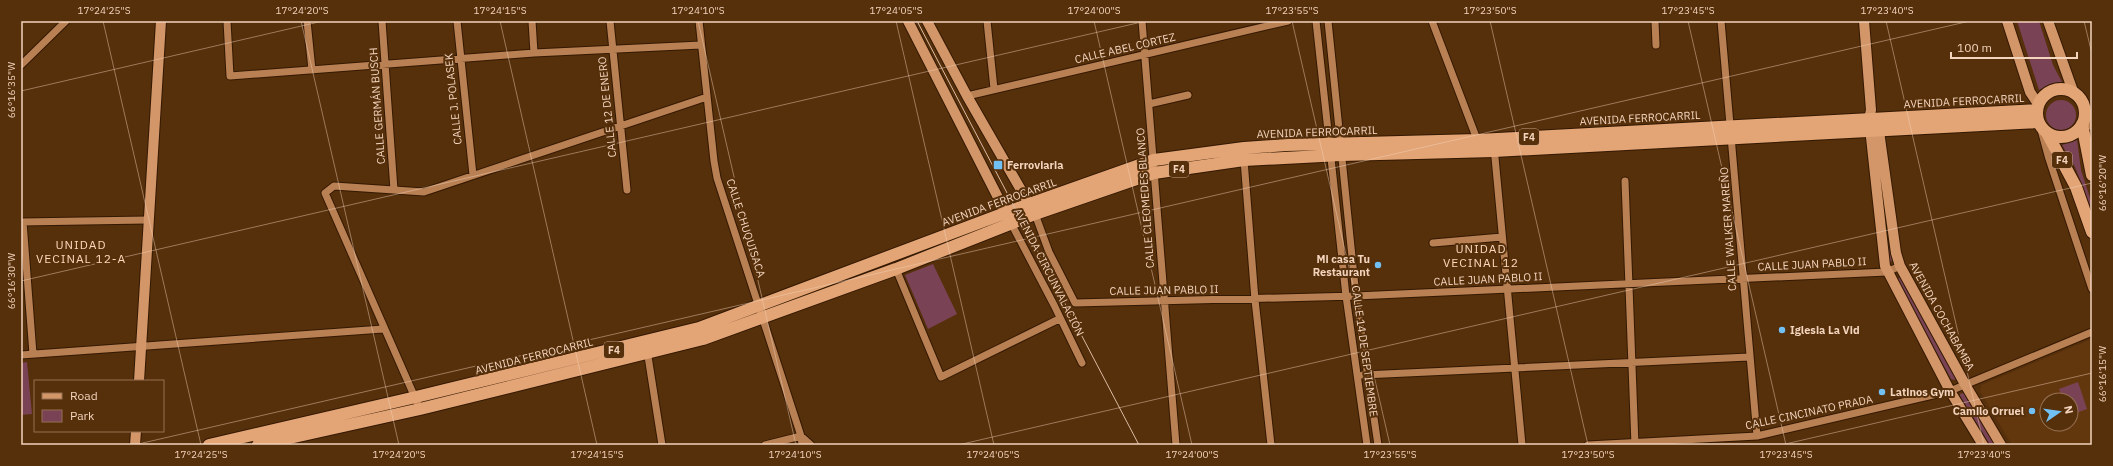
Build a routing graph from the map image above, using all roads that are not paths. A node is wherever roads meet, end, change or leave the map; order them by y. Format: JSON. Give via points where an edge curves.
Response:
{"nodes":[{"id":1,"x":66,"y":21,"type":"edge"},
{"id":2,"x":161,"y":21,"type":"edge"},
{"id":3,"x":227,"y":21,"type":"edge"},
{"id":4,"x":307,"y":21,"type":"edge"},
{"id":5,"x":382,"y":21,"type":"edge"},
{"id":6,"x":457,"y":21,"type":"edge"},
{"id":7,"x":532,"y":21,"type":"edge"},
{"id":8,"x":610,"y":21,"type":"edge"},
{"id":9,"x":699,"y":21,"type":"edge"},
{"id":10,"x":908,"y":21,"type":"edge"},
{"id":11,"x":927,"y":21,"type":"edge"},
{"id":12,"x":987,"y":21,"type":"edge"},
{"id":13,"x":1142,"y":21,"type":"edge"},
{"id":14,"x":1288,"y":21,"type":"edge"},
{"id":15,"x":1316,"y":21,"type":"edge"},
{"id":16,"x":1328,"y":21,"type":"edge"},
{"id":17,"x":1432,"y":21,"type":"edge"},
{"id":18,"x":1655,"y":21,"type":"edge"},
{"id":19,"x":1721,"y":21,"type":"edge"},
{"id":20,"x":1864,"y":21,"type":"edge"},
{"id":21,"x":2008,"y":21,"type":"edge"},
{"id":22,"x":2048,"y":21,"type":"edge"},
{"id":23,"x":701,"y":45,"type":"junction"},
{"id":24,"x":1656,"y":45,"type":"dead end"},
{"id":25,"x":613,"y":49,"type":"junction"},
{"id":26,"x":534,"y":53,"type":"junction"},
{"id":27,"x":1144,"y":55,"type":"junction"},
{"id":28,"x":460,"y":59,"type":"junction"},
{"id":29,"x":21,"y":65,"type":"edge"},
{"id":30,"x":385,"y":65,"type":"junction"},
{"id":31,"x":312,"y":70,"type":"junction"},
{"id":32,"x":994,"y":89,"type":"junction"},
{"id":33,"x":2074,"y":94,"type":"junction"},
{"id":34,"x":1188,"y":95,"type":"dead end"},
{"id":35,"x":967,"y":96,"type":"junction"},
{"id":36,"x":707,"y":97,"type":"junction"},
{"id":37,"x":1149,"y":104,"type":"junction"},
{"id":38,"x":2038,"y":107,"type":"junction"},
{"id":39,"x":2087,"y":108,"type":"edge"},
{"id":40,"x":1873,"y":116,"type":"junction"},
{"id":41,"x":620,"y":126,"type":"junction"},
{"id":42,"x":2087,"y":126,"type":"edge"},
{"id":43,"x":2042,"y":127,"type":"junction"},
{"id":44,"x":1875,"y":131,"type":"junction"},
{"id":45,"x":1731,"y":132,"type":"junction"},
{"id":46,"x":1493,"y":145,"type":"junction"},
{"id":47,"x":1479,"y":146,"type":"junction"},
{"id":48,"x":1335,"y":149,"type":"junction"},
{"id":49,"x":1154,"y":160,"type":"junction"},
{"id":50,"x":1244,"y":160,"type":"junction"},
{"id":51,"x":1154,"y":173,"type":"junction"},
{"id":52,"x":473,"y":175,"type":"junction"},
{"id":53,"x":2092,"y":175,"type":"edge"},
{"id":54,"x":1625,"y":181,"type":"dead end"},
{"id":55,"x":394,"y":190,"type":"junction"},
{"id":56,"x":627,"y":190,"type":"dead end"},
{"id":57,"x":1032,"y":209,"type":"junction"},
{"id":58,"x":1008,"y":218,"type":"junction"},
{"id":59,"x":147,"y":220,"type":"junction"},
{"id":60,"x":22,"y":222,"type":"edge"},
{"id":61,"x":2092,"y":232,"type":"edge"},
{"id":62,"x":1502,"y":238,"type":"junction"},
{"id":63,"x":1433,"y":243,"type":"dead end"},
{"id":64,"x":1900,"y":266,"type":"junction"},
{"id":65,"x":896,"y":269,"type":"junction"},
{"id":66,"x":1887,"y":272,"type":"junction"},
{"id":67,"x":1742,"y":278,"type":"junction"},
{"id":68,"x":1629,"y":284,"type":"junction"},
{"id":69,"x":1508,"y":289,"type":"junction"},
{"id":70,"x":2092,"y":289,"type":"edge"},
{"id":71,"x":1346,"y":296,"type":"junction"},
{"id":72,"x":1356,"y":296,"type":"junction"},
{"id":73,"x":1164,"y":300,"type":"junction"},
{"id":74,"x":1255,"y":300,"type":"junction"},
{"id":75,"x":1075,"y":303,"type":"joint"},
{"id":76,"x":759,"y":305,"type":"junction"},
{"id":77,"x":764,"y":317,"type":"junction"},
{"id":78,"x":1060,"y":319,"type":"junction"},
{"id":79,"x":384,"y":329,"type":"junction"},
{"id":80,"x":2092,"y":332,"type":"edge"},
{"id":81,"x":141,"y":347,"type":"junction"},
{"id":82,"x":647,"y":348,"type":"junction"},
{"id":83,"x":33,"y":354,"type":"junction"},
{"id":84,"x":21,"y":355,"type":"edge"},
{"id":85,"x":1749,"y":357,"type":"junction"},
{"id":86,"x":1082,"y":363,"type":"dead end"},
{"id":87,"x":1632,"y":363,"type":"junction"},
{"id":88,"x":1515,"y":368,"type":"junction"},
{"id":89,"x":1367,"y":374,"type":"junction"},
{"id":90,"x":1357,"y":375,"type":"junction"},
{"id":91,"x":139,"y":380,"type":"edge"},
{"id":92,"x":1966,"y":386,"type":"junction"},
{"id":93,"x":1950,"y":391,"type":"junction"},
{"id":94,"x":418,"y":403,"type":"junction"},
{"id":95,"x":136,"y":432,"type":"edge"},
{"id":96,"x":801,"y":436,"type":"junction"},
{"id":97,"x":1757,"y":436,"type":"junction"},
{"id":98,"x":1635,"y":444,"type":"edge"},
{"id":99,"x":135,"y":445,"type":"edge"},
{"id":100,"x":209,"y":445,"type":"edge"},
{"id":101,"x":258,"y":445,"type":"edge"},
{"id":102,"x":662,"y":445,"type":"edge"},
{"id":103,"x":765,"y":445,"type":"edge"},
{"id":104,"x":802,"y":445,"type":"edge"},
{"id":105,"x":811,"y":445,"type":"edge"},
{"id":106,"x":1176,"y":445,"type":"edge"},
{"id":107,"x":1272,"y":445,"type":"edge"},
{"id":108,"x":1367,"y":445,"type":"edge"},
{"id":109,"x":1378,"y":445,"type":"edge"},
{"id":110,"x":1522,"y":445,"type":"edge"},
{"id":111,"x":1588,"y":445,"type":"edge"},
{"id":112,"x":1984,"y":445,"type":"edge"},
{"id":113,"x":2001,"y":445,"type":"edge"}],
"edges":[{"from":1,"to":29,"type":"street"},
{"from":2,"to":59,"type":"main road"},
{"from":3,"to":31,"type":"street","via":[[230,76]]},
{"from":4,"to":31,"type":"street"},
{"from":5,"to":30,"type":"street","name":"CALLE GERMÁN BUSCH"},
{"from":6,"to":28,"type":"street","name":"CALLE J. POLASEK"},
{"from":7,"to":26,"type":"street"},
{"from":8,"to":25,"type":"street","name":"CALLE 12 DE ENERO"},
{"from":9,"to":23,"type":"street","name":"CALLE CHUQUISACA"},
{"from":10,"to":58,"type":"main road","name":"AVENIDA CIRCUNVALACIÓN"},
{"from":11,"to":35,"type":"main road","name":"AVENIDA CIRCUNVALACIÓN"},
{"from":12,"to":32,"type":"street"},
{"from":13,"to":27,"type":"street","name":"CALLE CLEOMEDES BLANCO"},
{"from":14,"to":27,"type":"street","name":"CALLE ABEL CORTEZ"},
{"from":15,"to":48,"type":"street","name":"CALLE 14 DE SEPTIEMBRE"},
{"from":16,"to":48,"type":"street","name":"CALLE 14 DE SEPTIEMBRE"},
{"from":17,"to":47,"type":"street"},
{"from":18,"to":24,"type":"street"},
{"from":19,"to":45,"type":"street","name":"CALLE WALKER MAREÑO"},
{"from":20,"to":40,"type":"main road","name":"AVENIDA COCHABAMBA"},
{"from":21,"to":38,"type":"main road","number":"F4","via":[[2030,92]]},
{"from":22,"to":33,"type":"main road","number":"F4"},
{"from":23,"to":25,"type":"street"},
{"from":23,"to":36,"type":"street","name":"CALLE CHUQUISACA"},
{"from":25,"to":26,"type":"street"},
{"from":25,"to":41,"type":"street","name":"CALLE 12 DE ENERO"},
{"from":26,"to":28,"type":"street"},
{"from":27,"to":32,"type":"street","name":"CALLE ABEL CORTEZ"},
{"from":27,"to":37,"type":"street","name":"CALLE CLEOMEDES BLANCO"},
{"from":28,"to":30,"type":"street"},
{"from":28,"to":52,"type":"street","name":"CALLE J. POLASEK"},
{"from":30,"to":31,"type":"street"},
{"from":30,"to":55,"type":"street","name":"CALLE GERMÁN BUSCH"},
{"from":32,"to":35,"type":"street","name":"CALLE ABEL CORTEZ"},
{"from":33,"to":38,"type":"highway","via":[[2060,89],[2051,91],[2044,96]]},
{"from":33,"to":39,"type":"highway","number":"F4"},
{"from":34,"to":37,"type":"street"},
{"from":35,"to":57,"type":"main road","name":"AVENIDA CIRCUNVALACIÓN"},
{"from":36,"to":41,"type":"street"},
{"from":36,"to":76,"type":"street","name":"CALLE CHUQUISACA","via":[[717,178]]},
{"from":37,"to":49,"type":"street","name":"CALLE CLEOMEDES BLANCO"},
{"from":38,"to":40,"type":"highway","name":"AVENIDA FERROCARRIL","number":"F4"},
{"from":38,"to":43,"type":"highway","number":"F4"},
{"from":39,"to":42,"type":"highway","number":"F4"},
{"from":40,"to":44,"type":"main road","name":"AVENIDA COCHABAMBA"},
{"from":40,"to":45,"type":"highway","name":"AVENIDA FERROCARRIL","number":"F4"},
{"from":41,"to":52,"type":"street"},
{"from":41,"to":56,"type":"street","name":"CALLE 12 DE ENERO"},
{"from":42,"to":43,"type":"highway","number":"F4","via":[[2068,136],[2058,137]]},
{"from":42,"to":53,"type":"highway","number":"F4"},
{"from":43,"to":44,"type":"highway","name":"AVENIDA FERROCARRIL","number":"F4"},
{"from":43,"to":61,"type":"highway","number":"F4","via":[[2076,187]]},
{"from":43,"to":70,"type":"street","via":[[2048,159]]},
{"from":44,"to":45,"type":"highway","name":"AVENIDA FERROCARRIL","number":"F4"},
{"from":44,"to":64,"type":"main road","name":"AVENIDA COCHABAMBA"},
{"from":44,"to":66,"type":"main road","name":"AVENIDA COCHABAMBA"},
{"from":45,"to":46,"type":"highway","name":"AVENIDA FERROCARRIL","number":"F4"},
{"from":45,"to":67,"type":"street","name":"CALLE WALKER MAREÑO"},
{"from":46,"to":47,"type":"highway","name":"AVENIDA FERROCARRIL","number":"F4"},
{"from":46,"to":62,"type":"street"},
{"from":47,"to":48,"type":"highway","name":"AVENIDA FERROCARRIL","number":"F4"},
{"from":48,"to":49,"type":"highway","name":"AVENIDA FERROCARRIL","number":"F4","via":[[1244,148]]},
{"from":48,"to":50,"type":"highway","name":"AVENIDA FERROCARRIL","number":"F4"},
{"from":48,"to":71,"type":"street","name":"CALLE 14 DE SEPTIEMBRE"},
{"from":48,"to":72,"type":"street","name":"CALLE 14 DE SEPTIEMBRE"},
{"from":49,"to":51,"type":"street","name":"CALLE CLEOMEDES BLANCO"},
{"from":49,"to":57,"type":"highway","name":"AVENIDA FERROCARRIL","number":"F4"},
{"from":50,"to":51,"type":"highway","name":"AVENIDA FERROCARRIL","number":"F4"},
{"from":50,"to":74,"type":"street"},
{"from":51,"to":57,"type":"highway","name":"AVENIDA FERROCARRIL","number":"F4"},
{"from":51,"to":73,"type":"street","name":"CALLE CLEOMEDES BLANCO"},
{"from":52,"to":55,"type":"street","via":[[424,192]]},
{"from":54,"to":68,"type":"street"},
{"from":55,"to":79,"type":"street","via":[[334,186],[324,193]]},
{"from":57,"to":58,"type":"highway","name":"AVENIDA FERROCARRIL","number":"F4"},
{"from":57,"to":75,"type":"street","name":"AVENIDA CIRCUNVALACIÓN","via":[[1049,252]]},
{"from":58,"to":65,"type":"highway","name":"AVENIDA FERROCARRIL","number":"F4"},
{"from":58,"to":76,"type":"highway","name":"AVENIDA FERROCARRIL","number":"F4"},
{"from":58,"to":78,"type":"street","name":"AVENIDA CIRCUNVALACIÓN"},
{"from":59,"to":60,"type":"street"},
{"from":59,"to":81,"type":"main road"},
{"from":60,"to":83,"type":"street"},
{"from":62,"to":63,"type":"street"},
{"from":62,"to":69,"type":"street"},
{"from":64,"to":66,"type":"street","name":"CALLE JUAN PABLO II"},
{"from":64,"to":92,"type":"main road","name":"AVENIDA COCHABAMBA"},
{"from":65,"to":77,"type":"highway","name":"AVENIDA FERROCARRIL","number":"F4"},
{"from":65,"to":78,"type":"street","via":[[941,377]]},
{"from":66,"to":67,"type":"street","name":"CALLE JUAN PABLO II"},
{"from":66,"to":93,"type":"main road","name":"AVENIDA COCHABAMBA"},
{"from":67,"to":68,"type":"street","name":"CALLE JUAN PABLO II"},
{"from":67,"to":85,"type":"street","name":"CALLE WALKER MAREÑO"},
{"from":68,"to":69,"type":"street","name":"CALLE JUAN PABLO II"},
{"from":68,"to":87,"type":"street"},
{"from":69,"to":72,"type":"street","name":"CALLE JUAN PABLO II"},
{"from":69,"to":88,"type":"street"},
{"from":71,"to":72,"type":"street","name":"CALLE JUAN PABLO II"},
{"from":71,"to":74,"type":"street","name":"CALLE JUAN PABLO II"},
{"from":71,"to":90,"type":"street","name":"CALLE 14 DE SEPTIEMBRE"},
{"from":72,"to":89,"type":"street","name":"CALLE 14 DE SEPTIEMBRE"},
{"from":73,"to":74,"type":"street","name":"CALLE JUAN PABLO II"},
{"from":73,"to":75,"type":"street","name":"CALLE JUAN PABLO II"},
{"from":73,"to":106,"type":"street","name":"CALLE CLEOMEDES BLANCO"},
{"from":74,"to":107,"type":"street"},
{"from":76,"to":77,"type":"street","name":"CALLE CHUQUISACA"},
{"from":76,"to":82,"type":"highway","name":"AVENIDA FERROCARRIL","number":"F4"},
{"from":77,"to":82,"type":"highway","name":"AVENIDA FERROCARRIL","number":"F4","via":[[703,339]]},
{"from":77,"to":96,"type":"street","name":"CALLE CHUQUISACA"},
{"from":78,"to":86,"type":"street","name":"AVENIDA CIRCUNVALACIÓN"},
{"from":79,"to":81,"type":"street"},
{"from":79,"to":94,"type":"street"},
{"from":80,"to":92,"type":"street","name":"CALLE CINCINATO PRADA"},
{"from":81,"to":83,"type":"street"},
{"from":81,"to":91,"type":"main road"},
{"from":82,"to":94,"type":"highway","name":"AVENIDA FERROCARRIL","number":"F4"},
{"from":82,"to":102,"type":"street"},
{"from":83,"to":84,"type":"street"},
{"from":85,"to":87,"type":"street"},
{"from":85,"to":97,"type":"street","name":"CALLE WALKER MAREÑO"},
{"from":87,"to":88,"type":"street"},
{"from":87,"to":98,"type":"street"},
{"from":88,"to":89,"type":"street"},
{"from":88,"to":110,"type":"street"},
{"from":89,"to":90,"type":"street"},
{"from":89,"to":109,"type":"street","name":"CALLE 14 DE SEPTIEMBRE"},
{"from":90,"to":108,"type":"street","name":"CALLE 14 DE SEPTIEMBRE"},
{"from":92,"to":93,"type":"street","name":"CALLE CINCINATO PRADA"},
{"from":92,"to":113,"type":"main road","name":"AVENIDA COCHABAMBA"},
{"from":93,"to":97,"type":"street","name":"CALLE CINCINATO PRADA"},
{"from":93,"to":112,"type":"main road","name":"AVENIDA COCHABAMBA"},
{"from":94,"to":100,"type":"highway","name":"AVENIDA FERROCARRIL","number":"F4"},
{"from":94,"to":101,"type":"highway","name":"AVENIDA FERROCARRIL","number":"F4"},
{"from":95,"to":99,"type":"main road"},
{"from":96,"to":103,"type":"street"},
{"from":96,"to":104,"type":"street","name":"CALLE CHUQUISACA"},
{"from":96,"to":105,"type":"street"},
{"from":97,"to":98,"type":"street","name":"CALLE CINCINATO PRADA"},
{"from":98,"to":111,"type":"street","name":"CALLE CINCINATO PRADA"}]}
